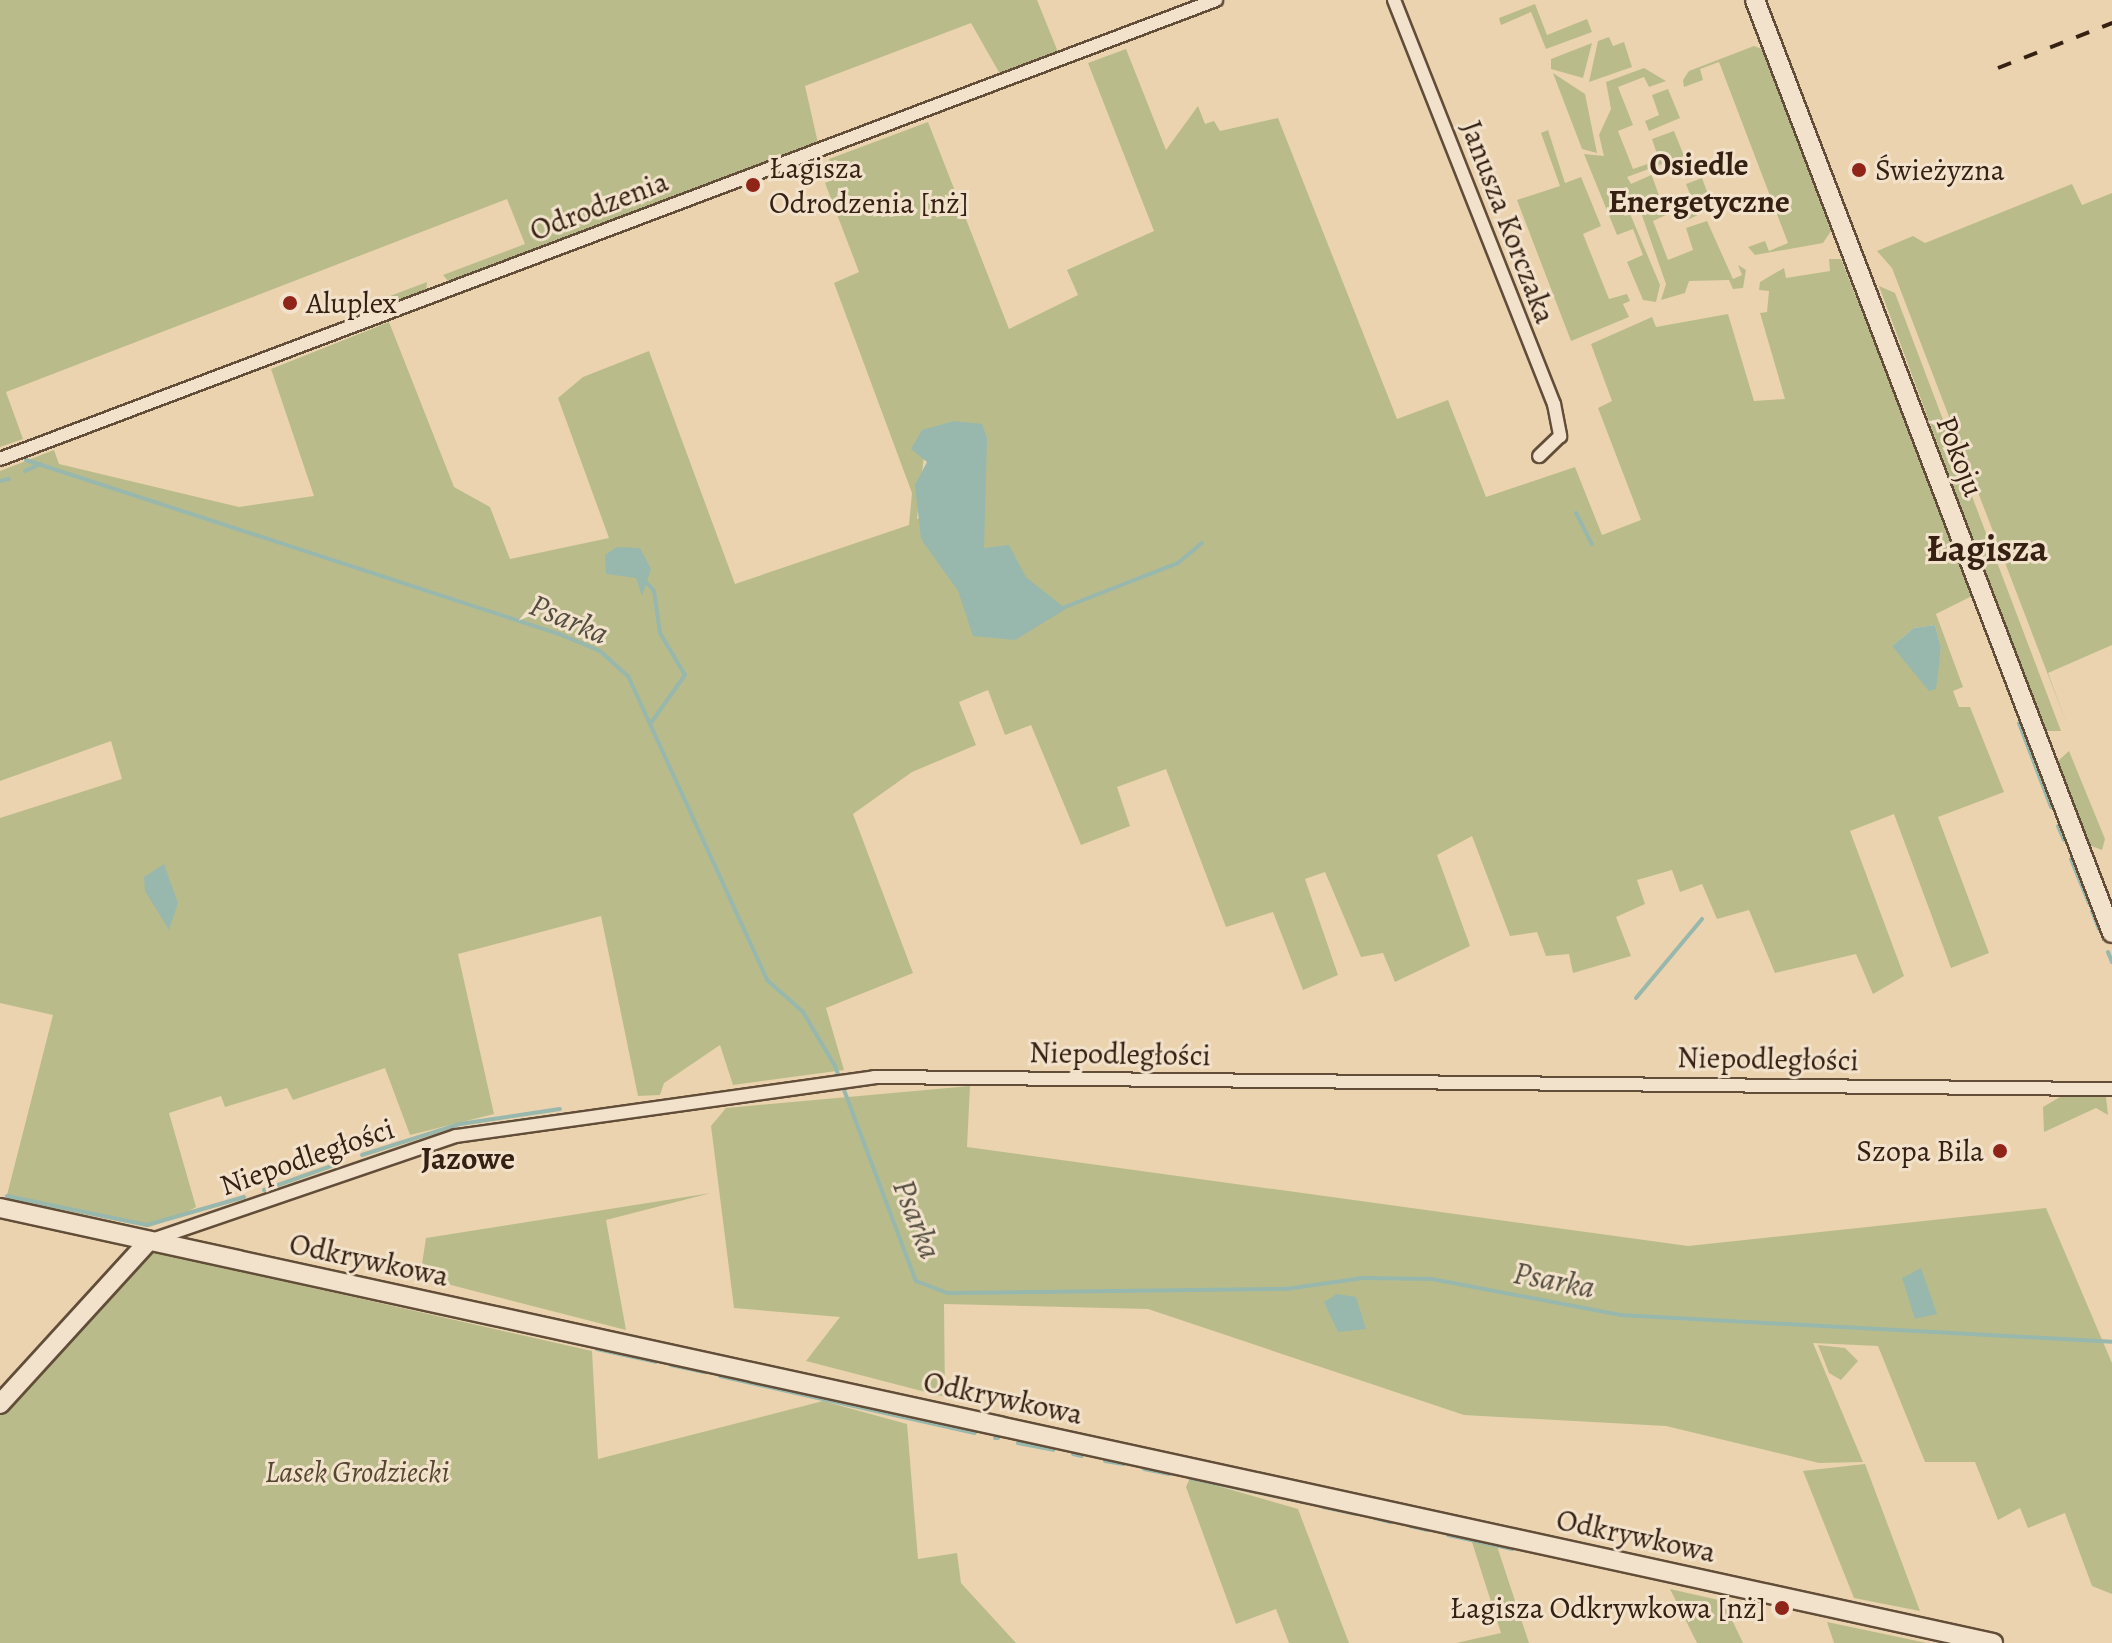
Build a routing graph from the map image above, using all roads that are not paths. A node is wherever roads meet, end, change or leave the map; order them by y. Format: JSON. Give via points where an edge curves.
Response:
{"nodes":[{"id":1,"x":1216,"y":0,"type":"edge"},
{"id":2,"x":1394,"y":0,"type":"edge"},
{"id":3,"x":1755,"y":0,"type":"edge"},
{"id":4,"x":1539,"y":456,"type":"dead end"},
{"id":5,"x":0,"y":459,"type":"edge"},
{"id":6,"x":2112,"y":933,"type":"edge"},
{"id":7,"x":2112,"y":1089,"type":"edge"},
{"id":8,"x":0,"y":1208,"type":"edge"},
{"id":9,"x":149,"y":1241,"type":"junction"},
{"id":10,"x":0,"y":1404,"type":"edge"},
{"id":11,"x":1993,"y":1643,"type":"edge"}],
"edges":[{"from":1,"to":5,"type":"street","name":"Odrodzenia"},
{"from":2,"to":4,"type":"street","name":"Janusza Korczaka","via":[[1554,404],[1560,436]]},
{"from":3,"to":6,"type":"street","name":"Pokoju"},
{"from":7,"to":9,"type":"street","name":"Niepodległości","via":[[853,1080],[456,1136]]},
{"from":8,"to":9,"type":"street","name":"Odkrywkowa"},
{"from":9,"to":10,"type":"street"},
{"from":9,"to":11,"type":"street","name":"Odkrywkowa"}]}
